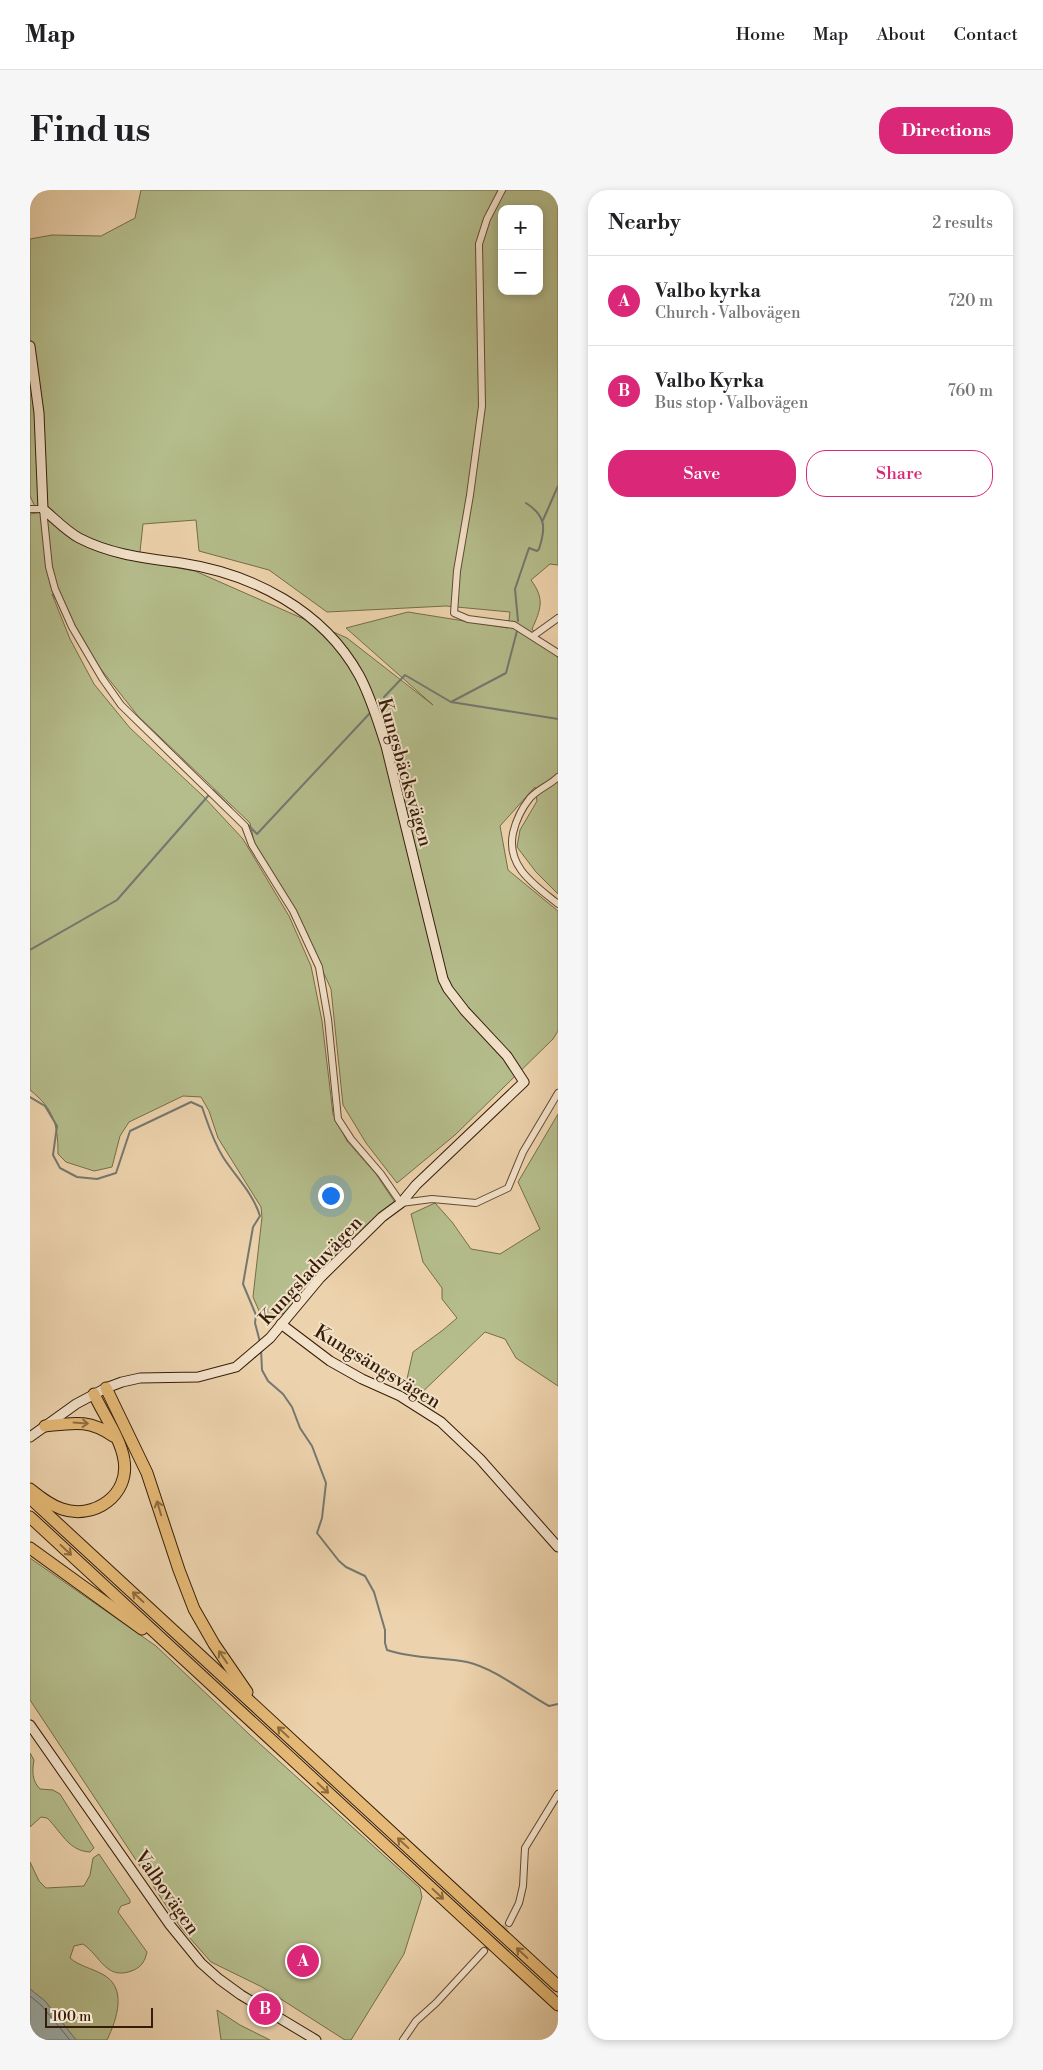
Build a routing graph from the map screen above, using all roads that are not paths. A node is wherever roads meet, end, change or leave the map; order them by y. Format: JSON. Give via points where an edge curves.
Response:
{"nodes":[{"id":1,"x":502,"y":190,"type":"edge"},
{"id":2,"x":30,"y":346,"type":"edge"},
{"id":3,"x":30,"y":509,"type":"edge"},
{"id":4,"x":43,"y":509,"type":"junction"},
{"id":5,"x":558,"y":618,"type":"edge"},
{"id":6,"x":534,"y":636,"type":"junction"},
{"id":7,"x":558,"y":652,"type":"edge"},
{"id":8,"x":558,"y":776,"type":"edge"},
{"id":9,"x":558,"y":904,"type":"edge"},
{"id":10,"x":524,"y":1082,"type":"joint"},
{"id":11,"x":558,"y":1093,"type":"edge"},
{"id":12,"x":401,"y":1203,"type":"junction"},
{"id":13,"x":281,"y":1324,"type":"junction"},
{"id":14,"x":106,"y":1388,"type":"junction"},
{"id":15,"x":94,"y":1394,"type":"junction"},
{"id":16,"x":45,"y":1426,"type":"junction"},
{"id":17,"x":115,"y":1436,"type":"junction"},
{"id":18,"x":30,"y":1437,"type":"edge"},
{"id":19,"x":30,"y":1489,"type":"edge"},
{"id":20,"x":30,"y":1498,"type":"edge"},
{"id":21,"x":30,"y":1517,"type":"edge"},
{"id":22,"x":558,"y":1547,"type":"edge"},
{"id":23,"x":30,"y":1548,"type":"edge"},
{"id":24,"x":184,"y":1660,"type":"junction"},
{"id":25,"x":261,"y":1711,"type":"junction"},
{"id":26,"x":30,"y":1725,"type":"edge"},
{"id":27,"x":558,"y":1794,"type":"edge"},
{"id":28,"x":508,"y":1923,"type":"tunnel mouth"},
{"id":29,"x":484,"y":1951,"type":"tunnel mouth"},
{"id":30,"x":558,"y":1986,"type":"edge"},
{"id":31,"x":558,"y":2005,"type":"edge"},
{"id":32,"x":316,"y":2040,"type":"edge"},
{"id":33,"x":403,"y":2040,"type":"edge"}],
"edges":[{"from":1,"to":6,"type":"street","via":[[479,244],[482,406],[457,570],[454,613],[468,619],[514,625]]},
{"from":2,"to":4,"type":"street","via":[[39,413]]},
{"from":3,"to":4,"type":"street"},
{"from":4,"to":10,"type":"street","name":"Kungsbäcksvägen","via":[[77,537],[107,551],[229,574],[286,598],[325,630],[359,675],[386,746],[443,979],[465,1012],[507,1056]]},
{"from":4,"to":12,"type":"street","via":[[49,567],[55,589],[72,627],[102,678],[121,705],[245,826],[252,845],[293,911],[319,968],[338,1119]]},
{"from":5,"to":6,"type":"street"},
{"from":6,"to":7,"type":"street"},
{"from":8,"to":9,"type":"street","via":[[532,796],[521,811],[515,824],[512,855],[520,868]]},
{"from":10,"to":12,"type":"street","name":"Kungsladuvägen"},
{"from":11,"to":12,"type":"street","via":[[523,1152],[508,1188],[476,1203],[432,1199]]},
{"from":12,"to":13,"type":"street","name":"Kungsladuvägen","via":[[357,1240]]},
{"from":13,"to":14,"type":"street","name":"Kungsladuvägen","via":[[270,1338],[236,1367],[198,1377],[140,1378]]},
{"from":13,"to":22,"type":"street","name":"Kungsängsvägen","via":[[330,1361],[400,1396],[441,1422],[480,1459]]},
{"from":14,"to":15,"type":"street","name":"Kungsladuvägen"},
{"from":25,"to":14,"type":"highway","one_way":true,"via":[[194,1609],[147,1473]]},
{"from":15,"to":16,"type":"street","name":"Kungsladuvägen"},
{"from":15,"to":17,"type":"highway"},
{"from":16,"to":17,"type":"highway","one_way":true,"via":[[85,1422]]},
{"from":16,"to":18,"type":"street","name":"Kungsladuvägen"},
{"from":17,"to":19,"type":"highway","via":[[124,1461],[123,1482],[118,1492],[103,1505],[84,1512],[63,1510]]},
{"from":25,"to":20,"type":"highway","one_way":true},
{"from":21,"to":24,"type":"highway","one_way":true},
{"from":23,"to":24,"type":"highway"},
{"from":24,"to":31,"type":"highway","one_way":true},
{"from":30,"to":25,"type":"highway","one_way":true},
{"from":26,"to":32,"type":"street","name":"Valbovägen","via":[[170,1926],[201,1963],[241,1995]]},
{"from":27,"to":28,"type":"street","via":[[525,1848],[523,1886],[519,1903]]},
{"from":29,"to":33,"type":"street","via":[[416,2021]]}]}
